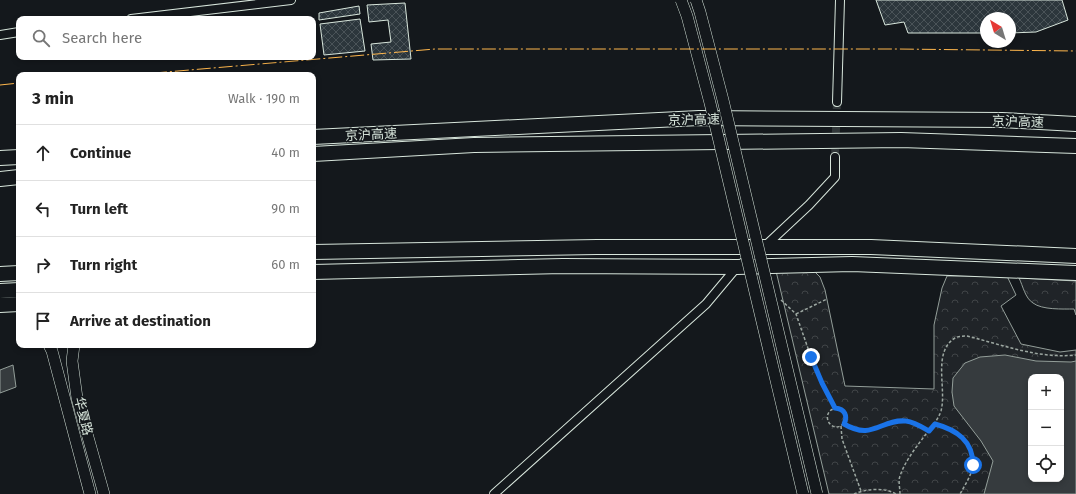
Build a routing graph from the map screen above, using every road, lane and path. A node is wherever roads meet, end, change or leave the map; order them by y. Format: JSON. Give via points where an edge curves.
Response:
{"nodes":[{"id":1,"x":292,"y":0,"type":"edge"},
{"id":2,"x":681,"y":0,"type":"edge"},
{"id":3,"x":696,"y":0,"type":"edge"},
{"id":4,"x":840,"y":0,"type":"edge"},
{"id":5,"x":156,"y":16,"type":"edge"},
{"id":6,"x":16,"y":32,"type":"edge"},
{"id":7,"x":0,"y":34,"type":"edge"},
{"id":8,"x":837,"y":102,"type":"tunnel mouth"},
{"id":9,"x":1076,"y":124,"type":"edge"},
{"id":10,"x":316,"y":137,"type":"edge"},
{"id":11,"x":1076,"y":146,"type":"edge"},
{"id":12,"x":316,"y":154,"type":"edge"},
{"id":13,"x":16,"y":157,"type":"edge"},
{"id":14,"x":835,"y":157,"type":"tunnel mouth"},
{"id":15,"x":0,"y":158,"type":"edge"},
{"id":16,"x":16,"y":177,"type":"edge"},
{"id":17,"x":0,"y":179,"type":"edge"},
{"id":18,"x":764,"y":247,"type":"junction"},
{"id":19,"x":316,"y":252,"type":"edge"},
{"id":20,"x":1076,"y":256,"type":"edge"},
{"id":21,"x":737,"y":267,"type":"junction"},
{"id":22,"x":316,"y":272,"type":"edge"},
{"id":23,"x":16,"y":273,"type":"edge"},
{"id":24,"x":1076,"y":273,"type":"edge"},
{"id":25,"x":0,"y":274,"type":"edge"},
{"id":26,"x":16,"y":290,"type":"edge"},
{"id":27,"x":0,"y":291,"type":"edge"},
{"id":28,"x":778,"y":297,"type":"dead end"},
{"id":29,"x":827,"y":299,"type":"dead end"},
{"id":30,"x":796,"y":314,"type":"junction"},
{"id":31,"x":50,"y":348,"type":"edge"},
{"id":32,"x":74,"y":348,"type":"edge"},
{"id":33,"x":1076,"y":355,"type":"edge"},
{"id":34,"x":835,"y":408,"type":"junction"},
{"id":35,"x":844,"y":424,"type":"junction"},
{"id":36,"x":935,"y":424,"type":"junction"},
{"id":37,"x":841,"y":426,"type":"junction"},
{"id":38,"x":929,"y":431,"type":"junction"},
{"id":39,"x":861,"y":491,"type":"junction"},
{"id":40,"x":90,"y":494,"type":"edge"},
{"id":41,"x":104,"y":494,"type":"edge"},
{"id":42,"x":494,"y":494,"type":"edge"},
{"id":43,"x":803,"y":494,"type":"edge"},
{"id":44,"x":816,"y":494,"type":"edge"},
{"id":45,"x":854,"y":494,"type":"edge"},
{"id":46,"x":896,"y":494,"type":"edge"},
{"id":47,"x":900,"y":494,"type":"edge"},
{"id":48,"x":960,"y":494,"type":"edge"}],
"edges":[{"from":1,"to":5,"type":"street"},
{"from":2,"to":43,"type":"main road","bridge":true,"via":[[688,16],[712,110]]},
{"from":3,"to":44,"type":"main road","bridge":true,"via":[[725,107]]},
{"from":4,"to":8,"type":"street"},
{"from":6,"to":7,"type":"street"},
{"from":9,"to":10,"type":"highway","name":"京沪高速","via":[[1002,120],[699,118]]},
{"from":11,"to":12,"type":"highway","name":"京沪高速","via":[[900,140],[474,145]]},
{"from":13,"to":15,"type":"highway"},
{"from":14,"to":18,"type":"street","via":[[835,177],[810,205]]},
{"from":16,"to":17,"type":"highway"},
{"from":18,"to":19,"type":"highway"},
{"from":18,"to":20,"type":"highway","via":[[870,247]]},
{"from":18,"to":21,"type":"street"},
{"from":21,"to":22,"type":"highway","via":[[563,266]]},
{"from":21,"to":24,"type":"highway","via":[[852,264]]},
{"from":21,"to":42,"type":"street","via":[[706,304]]},
{"from":23,"to":25,"type":"highway"},
{"from":26,"to":27,"type":"highway"},
{"from":28,"to":30,"type":"path"},
{"from":29,"to":30,"type":"path"},
{"from":30,"to":34,"type":"path","via":[[811,357]]},
{"from":31,"to":40,"type":"main road","name":"华夏路"},
{"from":32,"to":41,"type":"main road","name":"华夏路","via":[[72,361],[77,398]]},
{"from":33,"to":36,"type":"path","via":[[1031,353],[967,336],[956,337],[944,353],[941,410]]},
{"from":34,"to":35,"type":"path","via":[[844,412]]},
{"from":34,"to":37,"type":"path","via":[[830,411],[828,421],[832,426]]},
{"from":35,"to":37,"type":"path"},
{"from":35,"to":38,"type":"path","via":[[853,430],[865,431],[906,421]]},
{"from":36,"to":38,"type":"path"},
{"from":36,"to":48,"type":"path","via":[[946,426],[960,435],[973,456],[973,465]]},
{"from":37,"to":39,"type":"path","via":[[842,439]]},
{"from":38,"to":47,"type":"path","via":[[907,462],[900,477]]},
{"from":39,"to":45,"type":"path"},
{"from":39,"to":46,"type":"path","via":[[883,490]]}]}
